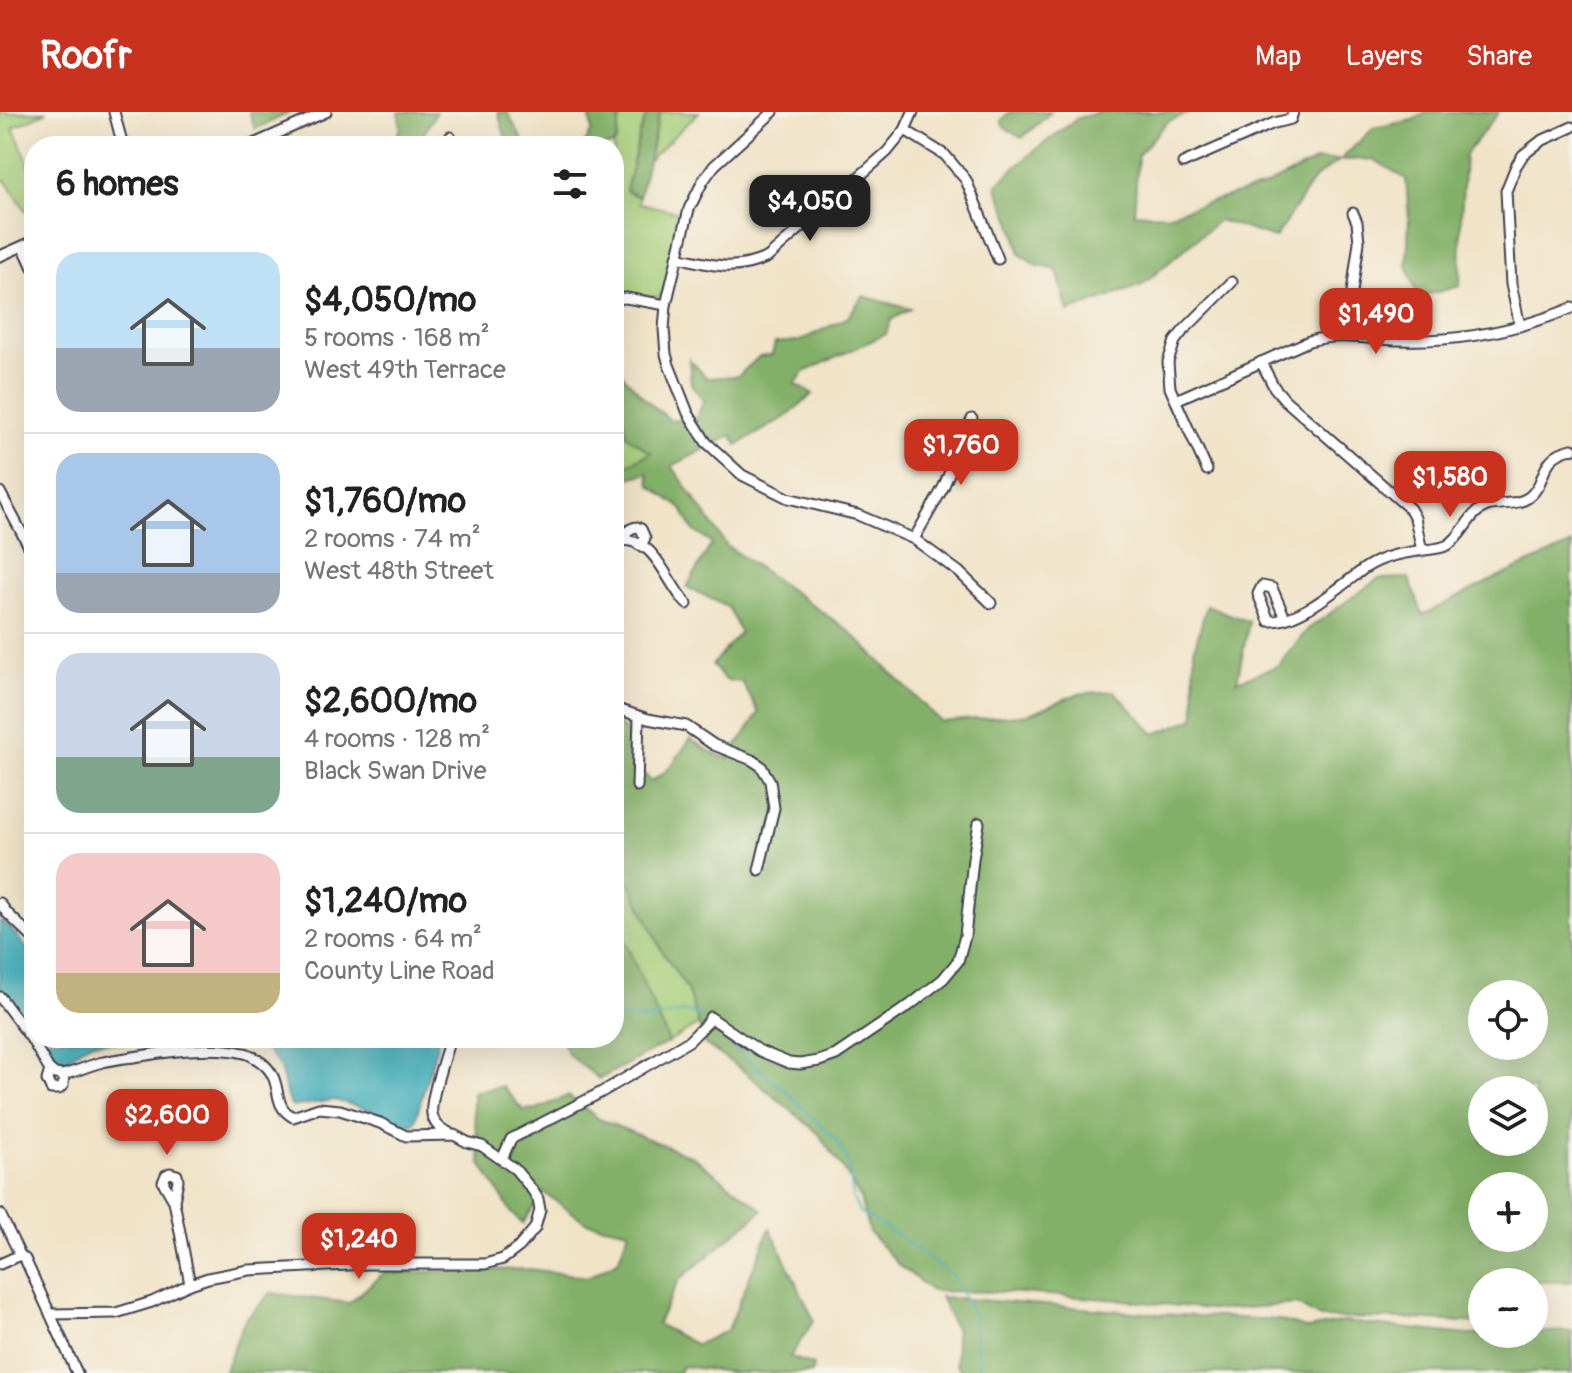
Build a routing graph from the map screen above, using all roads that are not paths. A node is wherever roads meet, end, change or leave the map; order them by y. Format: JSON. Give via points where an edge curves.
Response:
{"nodes":[{"id":1,"x":114,"y":112,"type":"edge"},
{"id":2,"x":326,"y":112,"type":"edge"},
{"id":3,"x":773,"y":112,"type":"edge"},
{"id":4,"x":913,"y":112,"type":"edge"},
{"id":5,"x":1292,"y":115,"type":"edge"},
{"id":6,"x":1572,"y":127,"type":"edge"},
{"id":7,"x":905,"y":130,"type":"junction"},
{"id":8,"x":120,"y":136,"type":"edge"},
{"id":9,"x":280,"y":136,"type":"edge"},
{"id":10,"x":1183,"y":163,"type":"dead end"},
{"id":11,"x":1353,"y":213,"type":"dead end"},
{"id":12,"x":23,"y":246,"type":"edge"},
{"id":13,"x":0,"y":256,"type":"edge"},
{"id":14,"x":677,"y":257,"type":"junction"},
{"id":15,"x":998,"y":259,"type":"dead end"},
{"id":16,"x":1232,"y":282,"type":"dead end"},
{"id":17,"x":624,"y":298,"type":"edge"},
{"id":18,"x":666,"y":305,"type":"junction"},
{"id":19,"x":1572,"y":308,"type":"edge"},
{"id":20,"x":1520,"y":326,"type":"junction"},
{"id":21,"x":1346,"y":335,"type":"junction"},
{"id":22,"x":1261,"y":362,"type":"junction"},
{"id":23,"x":1176,"y":400,"type":"junction"},
{"id":24,"x":972,"y":419,"type":"dead end"},
{"id":25,"x":1572,"y":449,"type":"edge"},
{"id":26,"x":1207,"y":470,"type":"dead end"},
{"id":27,"x":0,"y":492,"type":"edge"},
{"id":28,"x":24,"y":537,"type":"edge"},
{"id":29,"x":626,"y":539,"type":"joint"},
{"id":30,"x":914,"y":539,"type":"junction"},
{"id":31,"x":639,"y":545,"type":"junction"},
{"id":32,"x":1422,"y":551,"type":"junction"},
{"id":33,"x":991,"y":603,"type":"dead end"},
{"id":34,"x":687,"y":604,"type":"dead end"},
{"id":35,"x":1285,"y":618,"type":"dead end"},
{"id":36,"x":624,"y":712,"type":"edge"},
{"id":37,"x":639,"y":717,"type":"junction"},
{"id":38,"x":637,"y":786,"type":"dead end"},
{"id":39,"x":979,"y":823,"type":"dead end"},
{"id":40,"x":759,"y":870,"type":"dead end"},
{"id":41,"x":0,"y":903,"type":"edge"},
{"id":42,"x":24,"y":929,"type":"edge"},
{"id":43,"x":0,"y":997,"type":"edge"},
{"id":44,"x":24,"y":1029,"type":"edge"},
{"id":45,"x":37,"y":1048,"type":"edge"},
{"id":46,"x":447,"y":1048,"type":"edge"},
{"id":47,"x":50,"y":1070,"type":"junction"},
{"id":48,"x":64,"y":1075,"type":"junction"},
{"id":49,"x":454,"y":1135,"type":"junction"},
{"id":50,"x":502,"y":1159,"type":"junction"},
{"id":51,"x":174,"y":1201,"type":"dead end"},
{"id":52,"x":0,"y":1214,"type":"edge"},
{"id":53,"x":20,"y":1255,"type":"junction"},
{"id":54,"x":0,"y":1264,"type":"edge"},
{"id":55,"x":190,"y":1284,"type":"junction"},
{"id":56,"x":51,"y":1314,"type":"junction"},
{"id":57,"x":77,"y":1373,"type":"edge"}],
"edges":[{"from":1,"to":8,"type":"street"},
{"from":2,"to":9,"type":"street"},
{"from":3,"to":14,"type":"street","via":[[703,181],[689,209]]},
{"from":4,"to":7,"type":"street"},
{"from":5,"to":10,"type":"street"},
{"from":6,"to":20,"type":"street","via":[[1523,155],[1506,191],[1511,284]]},
{"from":7,"to":14,"type":"street","via":[[768,257],[723,267]]},
{"from":7,"to":15,"type":"street","via":[[945,155],[966,180]]},
{"from":11,"to":21,"type":"street","via":[[1359,242]]},
{"from":12,"to":13,"type":"street"},
{"from":14,"to":18,"type":"street"},
{"from":16,"to":23,"type":"street","via":[[1175,341],[1167,371]]},
{"from":17,"to":18,"type":"street"},
{"from":18,"to":30,"type":"street","via":[[669,365],[706,442],[742,475],[788,498],[858,515]]},
{"from":19,"to":20,"type":"street"},
{"from":20,"to":21,"type":"street","via":[[1404,341]]},
{"from":21,"to":22,"type":"street","via":[[1309,341]]},
{"from":22,"to":23,"type":"street"},
{"from":22,"to":32,"type":"street","via":[[1285,400],[1410,509]]},
{"from":23,"to":26,"type":"street"},
{"from":24,"to":30,"type":"street"},
{"from":25,"to":32,"type":"street","via":[[1548,462],[1530,496],[1481,508],[1446,546]]},
{"from":27,"to":28,"type":"street"},
{"from":29,"to":31,"type":"street"},
{"from":29,"to":31,"type":"street","via":[[637,527],[645,538]]},
{"from":30,"to":33,"type":"street"},
{"from":31,"to":34,"type":"street","via":[[659,560]]},
{"from":32,"to":35,"type":"street","via":[[1379,561]]},
{"from":36,"to":37,"type":"street"},
{"from":37,"to":38,"type":"street"},
{"from":37,"to":40,"type":"street","via":[[686,726],[761,766],[770,781],[774,808]]},
{"from":39,"to":50,"type":"street","via":[[958,961],[910,1005],[836,1055],[800,1064],[760,1051],[710,1017],[689,1041],[511,1139]]},
{"from":41,"to":42,"type":"street"},
{"from":43,"to":44,"type":"street"},
{"from":45,"to":47,"type":"street"},
{"from":46,"to":49,"type":"street","via":[[431,1111],[441,1130]]},
{"from":47,"to":48,"type":"street"},
{"from":47,"to":48,"type":"street","via":[[51,1089],[63,1085]]},
{"from":48,"to":49,"type":"street","via":[[159,1052],[242,1052],[271,1072],[280,1105],[293,1117],[319,1108],[340,1110],[406,1136]]},
{"from":49,"to":50,"type":"street"},
{"from":50,"to":55,"type":"street","via":[[525,1180],[540,1210],[526,1241],[503,1259],[485,1264],[249,1270]]},
{"from":51,"to":55,"type":"street"},
{"from":52,"to":53,"type":"street"},
{"from":53,"to":54,"type":"street"},
{"from":53,"to":56,"type":"street"},
{"from":55,"to":56,"type":"street","via":[[116,1313]]},
{"from":56,"to":57,"type":"street"}]}
